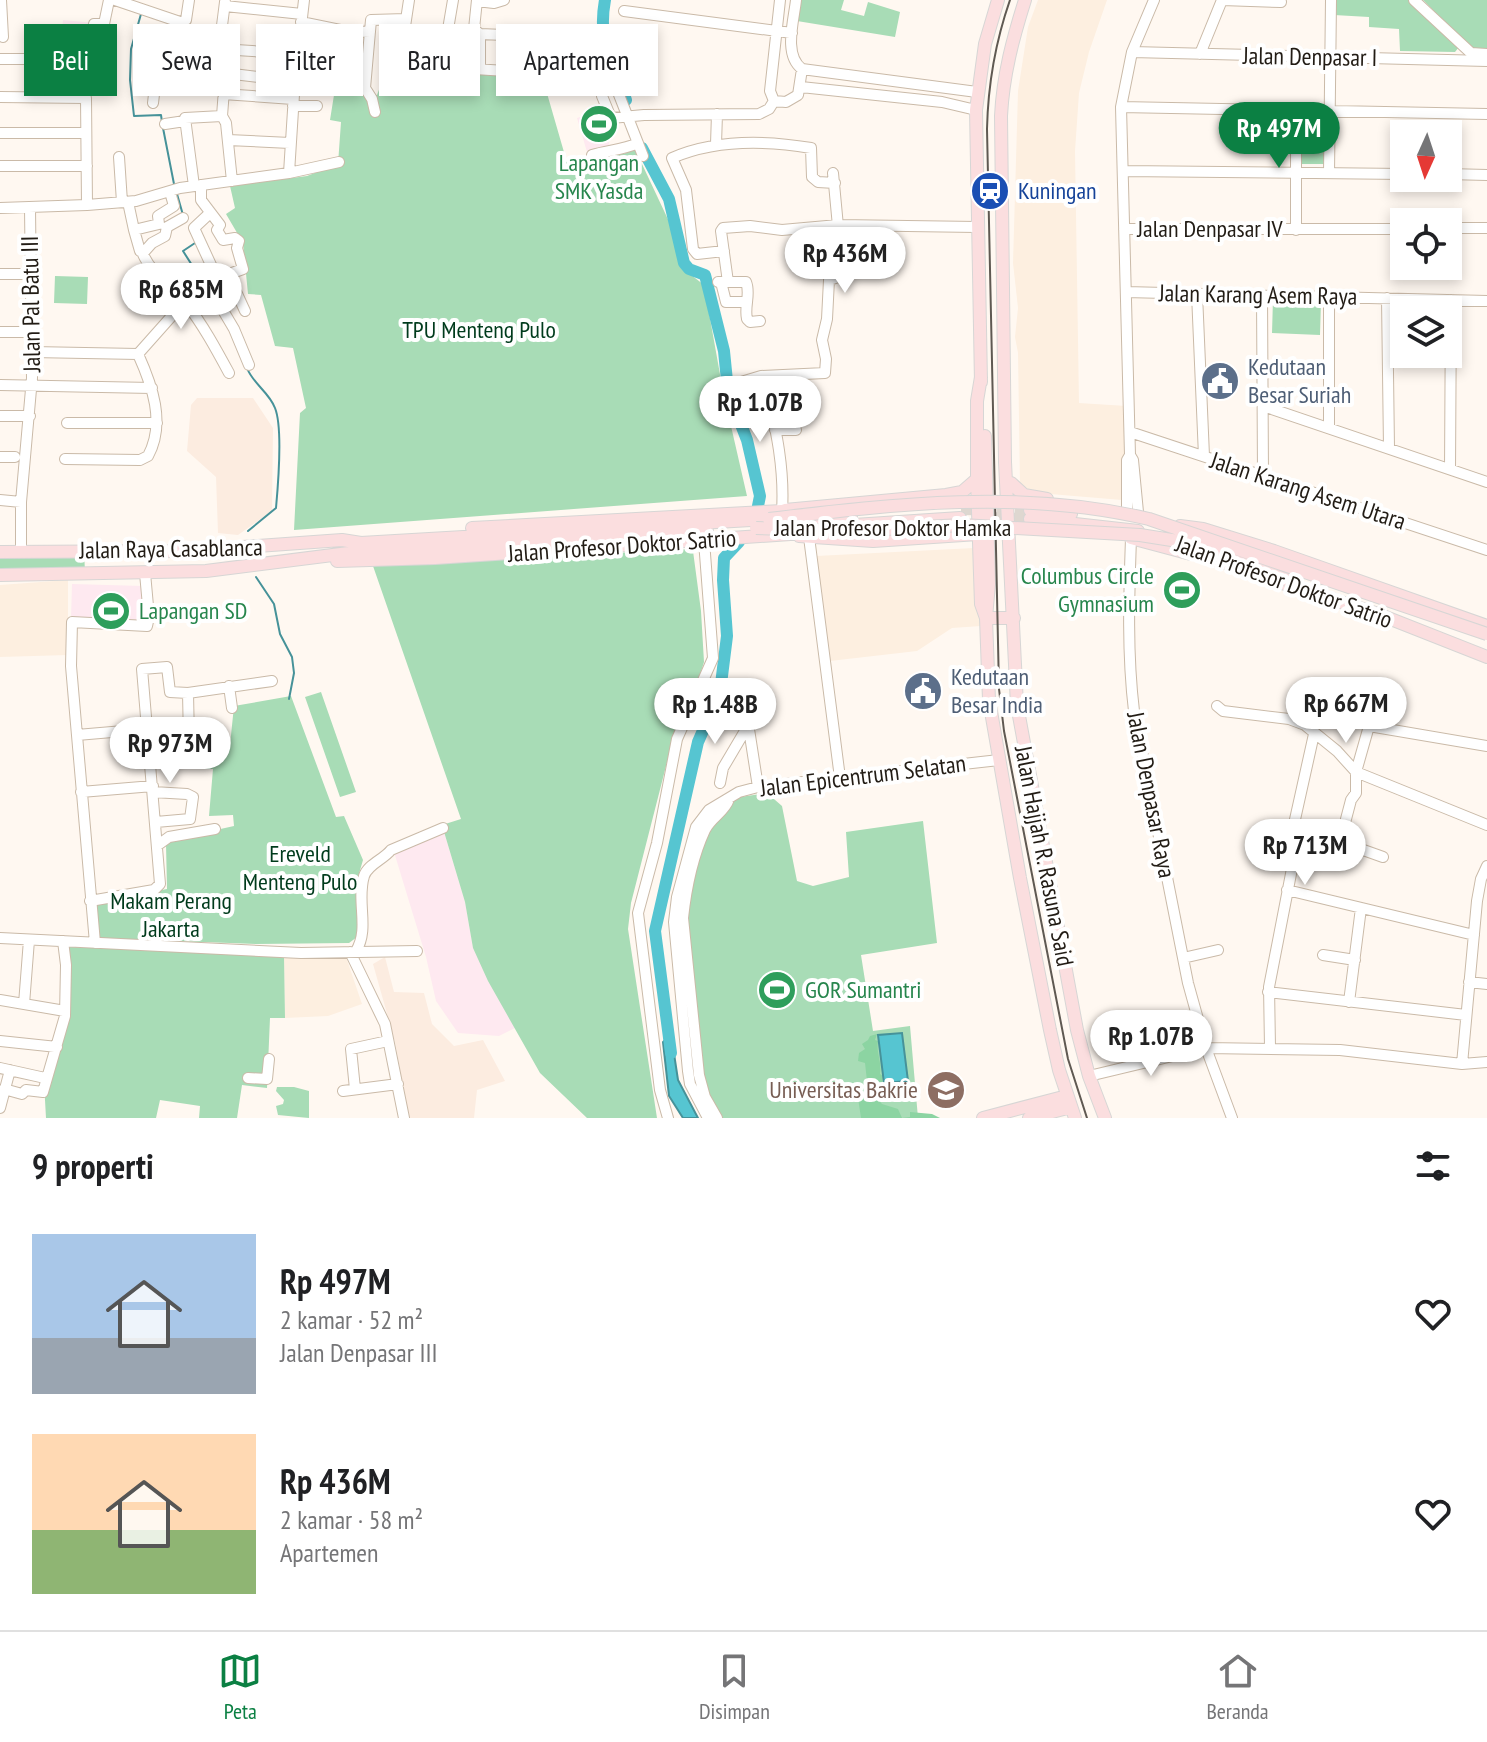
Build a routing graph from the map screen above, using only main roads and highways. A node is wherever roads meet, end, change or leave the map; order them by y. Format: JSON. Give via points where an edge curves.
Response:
{"nodes":[{"id":1,"x":998,"y":0,"type":"edge"},
{"id":2,"x":1025,"y":0,"type":"edge"},
{"id":3,"x":979,"y":324,"type":"junction"},
{"id":4,"x":1003,"y":327,"type":"junction"},
{"id":5,"x":981,"y":377,"type":"junction"},
{"id":6,"x":1004,"y":418,"type":"junction"},
{"id":7,"x":977,"y":479,"type":"junction"},
{"id":8,"x":1011,"y":483,"type":"junction"},
{"id":9,"x":946,"y":495,"type":"junction"},
{"id":10,"x":782,"y":511,"type":"junction"},
{"id":11,"x":1032,"y":514,"type":"junction"},
{"id":12,"x":1203,"y":529,"type":"junction"},
{"id":13,"x":978,"y":534,"type":"junction"},
{"id":14,"x":956,"y":535,"type":"junction"},
{"id":15,"x":803,"y":536,"type":"junction"},
{"id":16,"x":342,"y":540,"type":"junction"},
{"id":17,"x":1014,"y":544,"type":"junction"},
{"id":18,"x":371,"y":546,"type":"junction"},
{"id":19,"x":0,"y":552,"type":"edge"},
{"id":20,"x":1198,"y":555,"type":"junction"},
{"id":21,"x":282,"y":563,"type":"junction"},
{"id":22,"x":0,"y":575,"type":"edge"},
{"id":23,"x":1012,"y":589,"type":"junction"},
{"id":24,"x":986,"y":618,"type":"junction"},
{"id":25,"x":1014,"y":618,"type":"junction"},
{"id":26,"x":1487,"y":626,"type":"edge"},
{"id":27,"x":1487,"y":634,"type":"edge"},
{"id":28,"x":1487,"y":650,"type":"edge"},
{"id":29,"x":1487,"y":657,"type":"edge"},
{"id":30,"x":1071,"y":1107,"type":"edge"},
{"id":31,"x":1046,"y":1108,"type":"junction"},
{"id":32,"x":983,"y":1118,"type":"edge"},
{"id":33,"x":1029,"y":1118,"type":"edge"},
{"id":34,"x":1105,"y":1118,"type":"edge"}],
"edges":[{"from":1,"to":3,"type":"main road","name":"Jalan Hajjah R. Rasuna Said","via":[[977,92]]},
{"from":2,"to":4,"type":"main road","name":"Jalan Hajjah R. Rasuna Said","via":[[1002,90]]},
{"from":3,"to":4,"type":"main road","via":[[991,332]]},
{"from":3,"to":5,"type":"main road","name":"Jalan Hajjah R. Rasuna Said"},
{"from":4,"to":6,"type":"main road","name":"Jalan Hajjah R. Rasuna Said"},
{"from":5,"to":7,"type":"main road","name":"Jalan Hajjah R. Rasuna Said"},
{"from":5,"to":24,"type":"main road","name":"Jalan Hajjah R. Rasuna Said"},
{"from":6,"to":8,"type":"main road","name":"Jalan Hajjah R. Rasuna Said","via":[[1010,435]]},
{"from":6,"to":23,"type":"main road","name":"Jalan Hajjah R. Rasuna Said"},
{"from":7,"to":9,"type":"main road","via":[[962,492]]},
{"from":7,"to":13,"type":"main road","name":"Jalan Hajjah R. Rasuna Said"},
{"from":8,"to":11,"type":"main road"},
{"from":8,"to":17,"type":"main road","name":"Jalan Hajjah R. Rasuna Said"},
{"from":9,"to":10,"type":"main road"},
{"from":9,"to":14,"type":"main road","via":[[965,504],[964,529]]},
{"from":10,"to":15,"type":"main road","name":"Jalan Profesor Doktor Satrio","via":[[812,520],[960,514],[827,527]]},
{"from":10,"to":16,"type":"main road","name":"Jalan Profesor Doktor Satrio"},
{"from":11,"to":12,"type":"main road","name":"Jalan Profesor Doktor Satrio"},
{"from":11,"to":12,"type":"main road","via":[[1132,511]]},
{"from":11,"to":17,"type":"main road"},
{"from":11,"to":20,"type":"main road"},
{"from":11,"to":20,"type":"main road","name":"Jalan Profesor Doktor Satrio","via":[[1144,532]]},
{"from":12,"to":26,"type":"main road","name":"Jalan Profesor Doktor Satrio"},
{"from":13,"to":14,"type":"main road"},
{"from":13,"to":24,"type":"main road","name":"Jalan Hajjah R. Rasuna Said"},
{"from":14,"to":15,"type":"main road","via":[[873,541]]},
{"from":15,"to":21,"type":"main road","name":"Jalan Profesor Doktor Satrio"},
{"from":16,"to":18,"type":"main road","name":"Jalan Profesor Doktor Hamka"},
{"from":16,"to":19,"type":"main road","name":"Jalan Raya Casablanca","via":[[211,551]]},
{"from":17,"to":23,"type":"main road","name":"Jalan Hajjah R. Rasuna Said"},
{"from":18,"to":21,"type":"main road","name":"Jalan Profesor Doktor Hamka"},
{"from":18,"to":27,"type":"main road","name":"Jalan Profesor Doktor Hamka","bridge":true,"via":[[944,502],[1041,502],[1149,519]]},
{"from":18,"to":28,"type":"main road","name":"Jalan Profesor Doktor Hamka","bridge":true,"via":[[756,528],[846,531],[962,525],[1140,535],[1178,541]]},
{"from":20,"to":29,"type":"main road","name":"Jalan Profesor Doktor Satrio","via":[[1378,614]]},
{"from":21,"to":22,"type":"main road","name":"Jalan Raya Casablanca","via":[[206,571]]},
{"from":23,"to":25,"type":"main road","name":"Jalan Hajjah R. Rasuna Said"},
{"from":24,"to":25,"type":"main road"},
{"from":24,"to":30,"type":"main road","name":"Jalan Hajjah R. Rasuna Said","via":[[989,700],[999,760],[1050,1030]]},
{"from":25,"to":34,"type":"main road","name":"Jalan Hajjah R. Rasuna Said","via":[[1020,726],[1067,981],[1089,1076]]},
{"from":30,"to":31,"type":"main road"},
{"from":31,"to":32,"type":"main road"},
{"from":31,"to":33,"type":"main road"}]}
